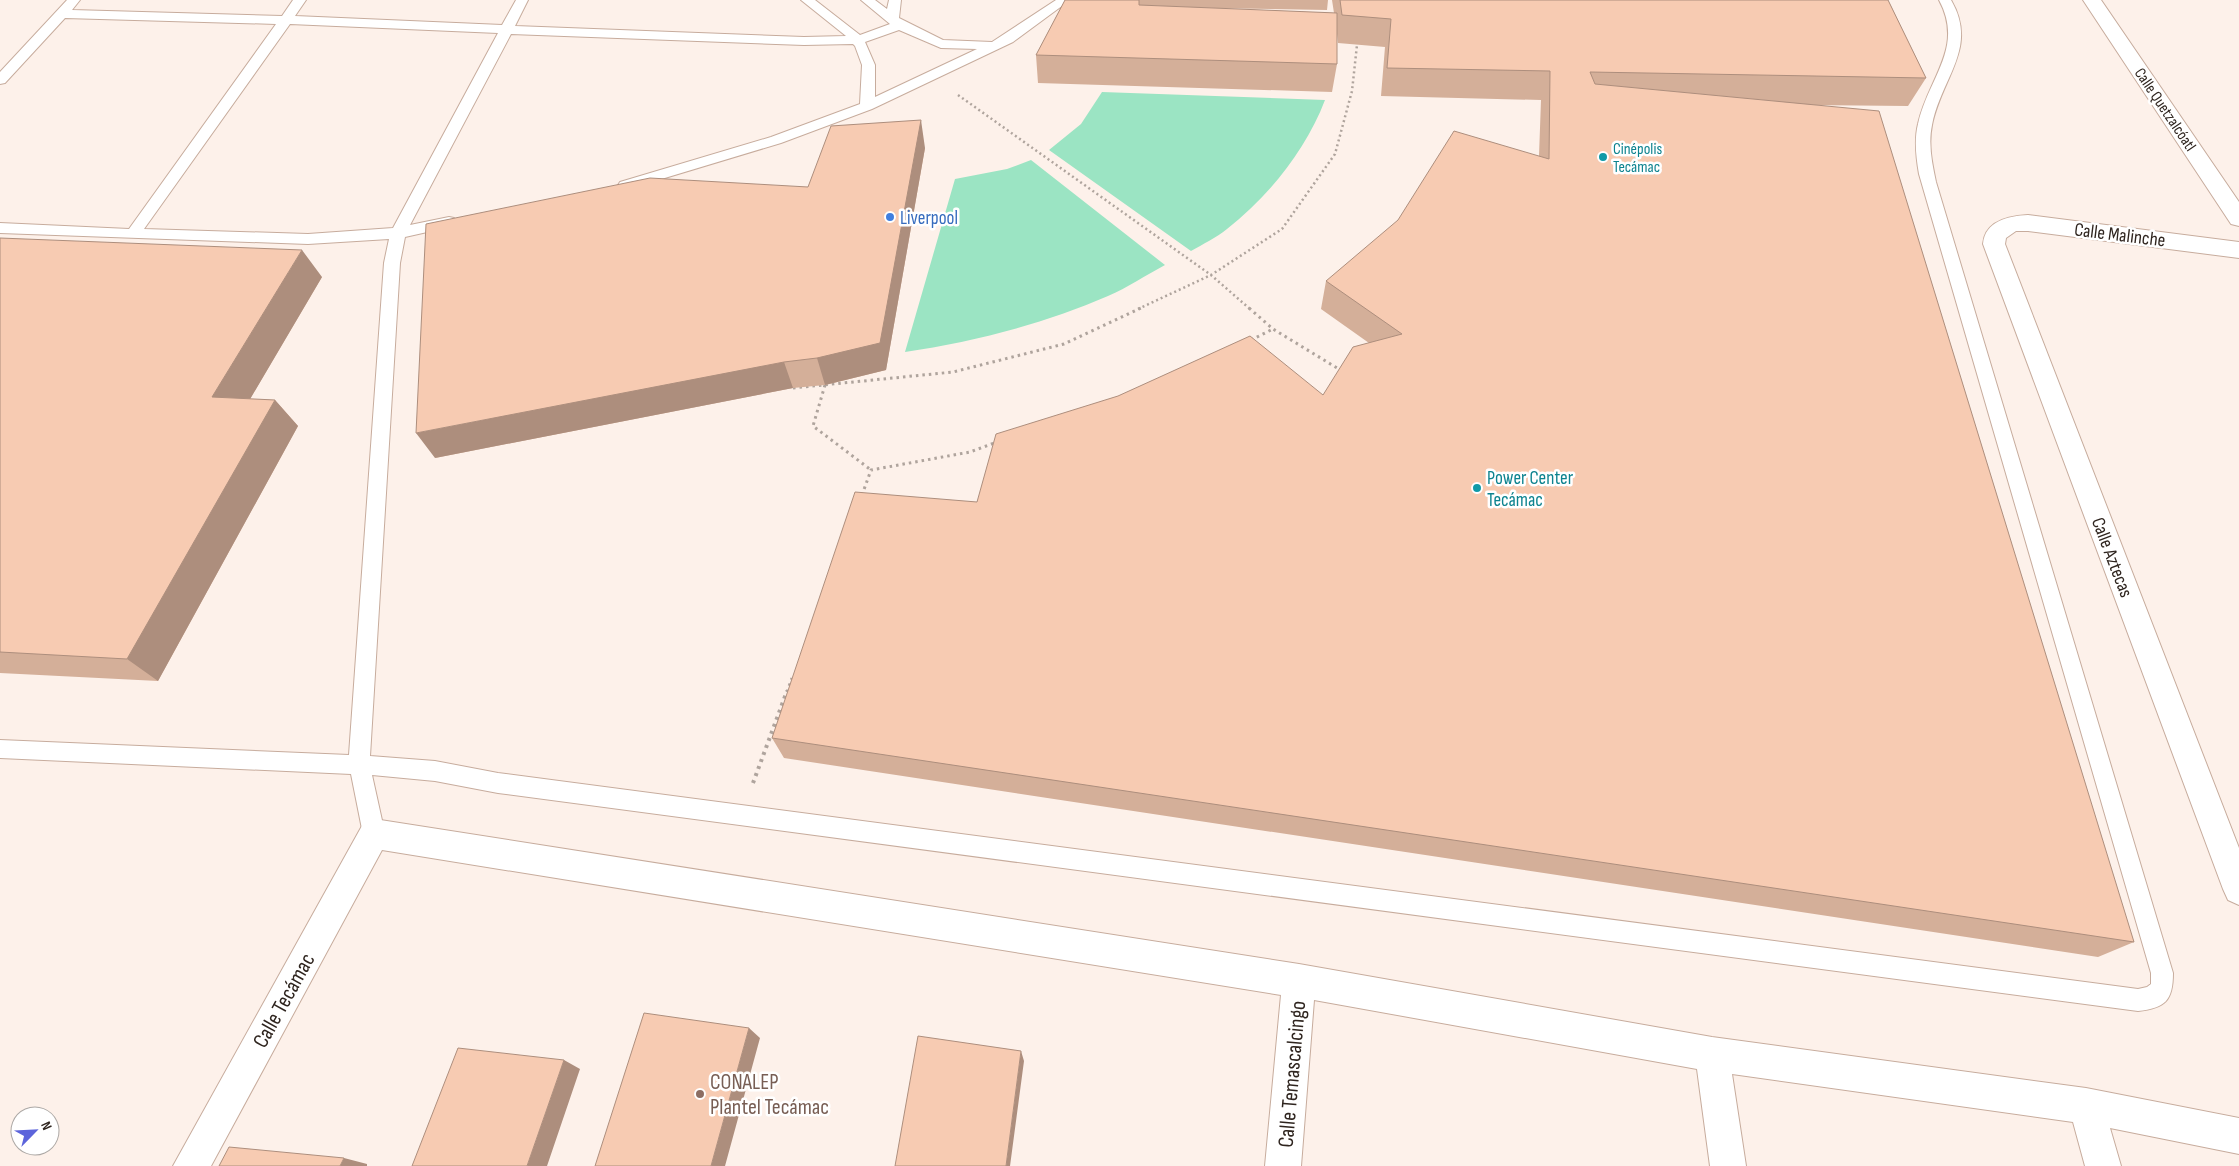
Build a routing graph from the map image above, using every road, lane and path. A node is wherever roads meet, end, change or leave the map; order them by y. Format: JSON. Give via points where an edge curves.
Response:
{"nodes":[{"id":1,"x":74,"y":0,"type":"edge"},
{"id":2,"x":300,"y":0,"type":"edge"},
{"id":3,"x":522,"y":0,"type":"edge"},
{"id":4,"x":807,"y":0,"type":"edge"},
{"id":5,"x":868,"y":0,"type":"edge"},
{"id":6,"x":895,"y":0,"type":"edge"},
{"id":7,"x":1064,"y":0,"type":"edge"},
{"id":8,"x":1945,"y":0,"type":"edge"},
{"id":9,"x":2092,"y":0,"type":"edge"},
{"id":10,"x":61,"y":14,"type":"junction"},
{"id":11,"x":284,"y":20,"type":"junction"},
{"id":12,"x":896,"y":22,"type":"junction"},
{"id":13,"x":505,"y":28,"type":"junction"},
{"id":14,"x":858,"y":40,"type":"junction"},
{"id":15,"x":994,"y":45,"type":"junction"},
{"id":16,"x":1358,"y":45,"type":"edge"},
{"id":17,"x":931,"y":75,"type":"junction"},
{"id":18,"x":0,"y":80,"type":"edge"},
{"id":19,"x":867,"y":106,"type":"junction"},
{"id":20,"x":610,"y":189,"type":"edge"},
{"id":21,"x":2239,"y":218,"type":"edge"},
{"id":22,"x":464,"y":219,"type":"edge"},
{"id":23,"x":0,"y":228,"type":"edge"},
{"id":24,"x":2002,"y":228,"type":"joint"},
{"id":25,"x":398,"y":232,"type":"junction"},
{"id":26,"x":133,"y":234,"type":"junction"},
{"id":27,"x":2239,"y":250,"type":"edge"},
{"id":28,"x":1211,"y":275,"type":"junction"},
{"id":29,"x":1273,"y":330,"type":"junction"},
{"id":30,"x":1247,"y":342,"type":"edge"},
{"id":31,"x":1347,"y":373,"type":"edge"},
{"id":32,"x":825,"y":385,"type":"junction"},
{"id":33,"x":793,"y":388,"type":"edge"},
{"id":34,"x":1006,"y":439,"type":"edge"},
{"id":35,"x":871,"y":470,"type":"junction"},
{"id":36,"x":859,"y":502,"type":"edge"},
{"id":37,"x":793,"y":677,"type":"edge"},
{"id":38,"x":0,"y":749,"type":"edge"},
{"id":39,"x":359,"y":764,"type":"junction"},
{"id":40,"x":741,"y":815,"type":"junction"},
{"id":41,"x":374,"y":834,"type":"junction"},
{"id":42,"x":2239,"y":889,"type":"edge"},
{"id":43,"x":1299,"y":981,"type":"junction"},
{"id":44,"x":1712,"y":1054,"type":"junction"},
{"id":45,"x":2086,"y":1106,"type":"junction"},
{"id":46,"x":2239,"y":1136,"type":"edge"},
{"id":47,"x":191,"y":1166,"type":"edge"},
{"id":48,"x":1283,"y":1166,"type":"edge"},
{"id":49,"x":1728,"y":1166,"type":"edge"},
{"id":50,"x":2103,"y":1166,"type":"edge"}],
"edges":[{"from":1,"to":10,"type":"lane"},
{"from":2,"to":11,"type":"lane"},
{"from":3,"to":13,"type":"lane"},
{"from":4,"to":14,"type":"lane"},
{"from":5,"to":12,"type":"lane"},
{"from":6,"to":12,"type":"lane"},
{"from":7,"to":15,"type":"lane","via":[[1008,39]]},
{"from":8,"to":40,"type":"lane","via":[[1953,14],[1956,30],[1926,122],[1922,149],[1930,191],[2162,972],[2162,988],[2153,998],[2128,998]]},
{"from":9,"to":21,"type":"street","name":"Calle Quetzalcóatl"},
{"from":10,"to":11,"type":"lane"},
{"from":10,"to":18,"type":"lane"},
{"from":11,"to":13,"type":"lane"},
{"from":11,"to":26,"type":"lane"},
{"from":12,"to":14,"type":"lane"},
{"from":12,"to":15,"type":"lane","via":[[941,44]]},
{"from":13,"to":14,"type":"lane","via":[[795,41]]},
{"from":13,"to":25,"type":"lane"},
{"from":14,"to":19,"type":"lane","via":[[866,53],[870,84]]},
{"from":15,"to":17,"type":"lane"},
{"from":16,"to":28,"type":"path","via":[[1352,90],[1335,154],[1282,229]]},
{"from":17,"to":19,"type":"lane"},
{"from":17,"to":28,"type":"path"},
{"from":19,"to":20,"type":"lane","via":[[776,140]]},
{"from":22,"to":25,"type":"lane"},
{"from":23,"to":26,"type":"lane"},
{"from":24,"to":27,"type":"street","name":"Calle Malinche","via":[[2012,223],[2028,223]]},
{"from":24,"to":42,"type":"street","name":"Calle Aztecas","via":[[1995,235],[1994,244]]},
{"from":25,"to":26,"type":"lane","via":[[308,239]]},
{"from":25,"to":39,"type":"lane","via":[[392,263]]},
{"from":28,"to":29,"type":"path"},
{"from":28,"to":32,"type":"path","via":[[1064,344],[952,372]]},
{"from":29,"to":30,"type":"path"},
{"from":29,"to":31,"type":"path"},
{"from":32,"to":33,"type":"path"},
{"from":32,"to":35,"type":"path","via":[[812,426]]},
{"from":34,"to":35,"type":"path","via":[[970,452]]},
{"from":35,"to":36,"type":"path"},
{"from":37,"to":40,"type":"path"},
{"from":38,"to":39,"type":"lane"},
{"from":39,"to":40,"type":"lane","via":[[435,771],[498,784]]},
{"from":39,"to":41,"type":"lane"},
{"from":41,"to":43,"type":"street"},
{"from":41,"to":47,"type":"street","name":"Calle Tecámac"},
{"from":43,"to":44,"type":"street"},
{"from":43,"to":48,"type":"street","name":"Calle Temascalcingo"},
{"from":44,"to":45,"type":"street"},
{"from":44,"to":49,"type":"street"},
{"from":45,"to":46,"type":"street"},
{"from":45,"to":50,"type":"street"}]}
